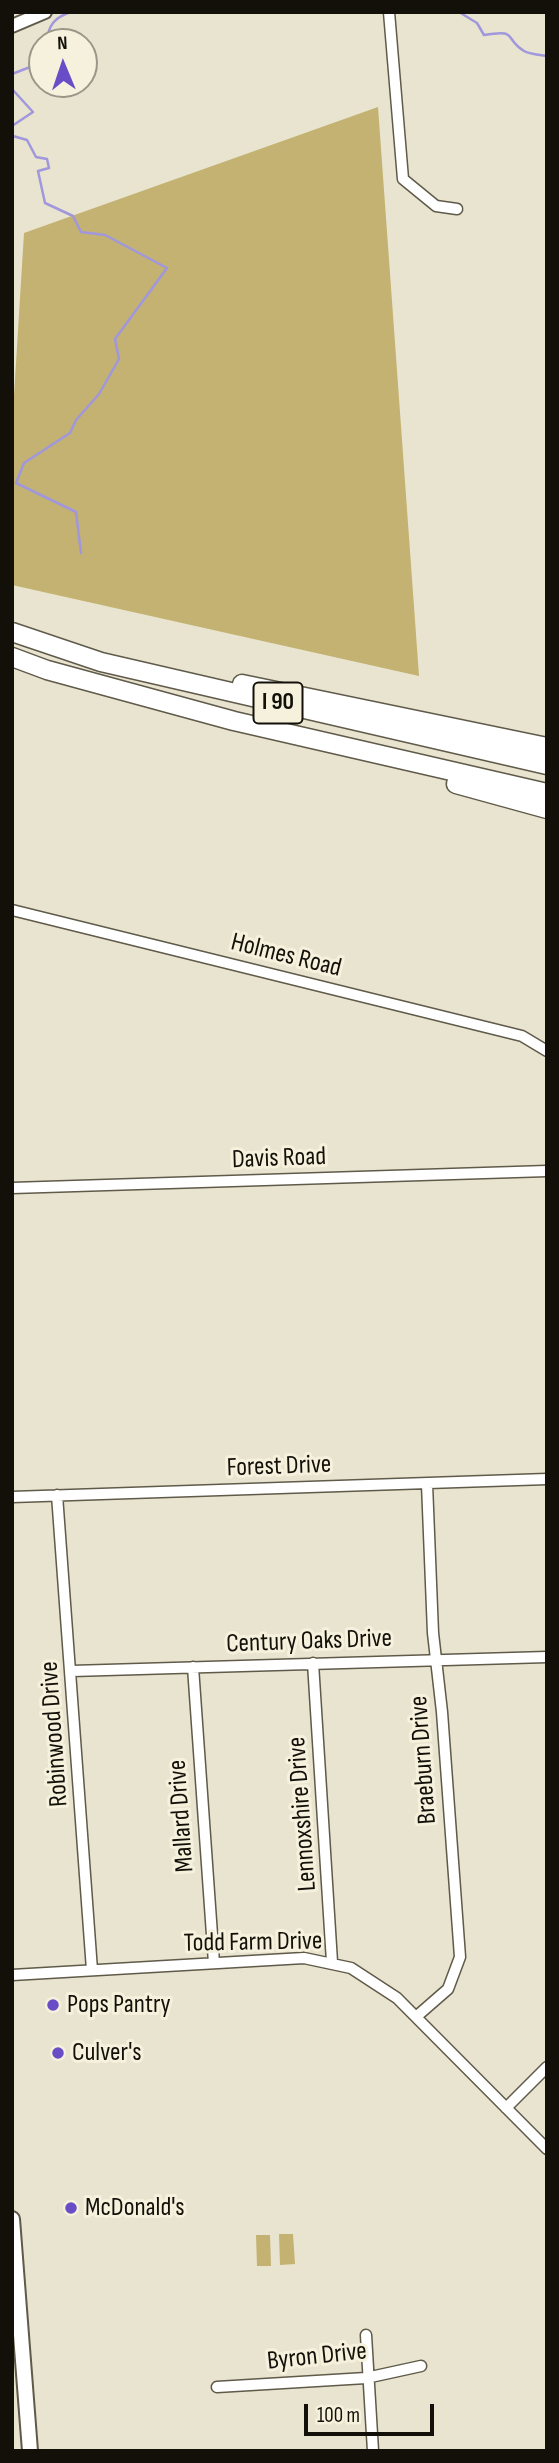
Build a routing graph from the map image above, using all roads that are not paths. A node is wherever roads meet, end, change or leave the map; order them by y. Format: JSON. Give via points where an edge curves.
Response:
{"nodes":[{"id":1,"x":45,"y":12,"type":"edge"},
{"id":2,"x":389,"y":12,"type":"edge"},
{"id":3,"x":12,"y":26,"type":"edge"},
{"id":4,"x":457,"y":209,"type":"dead end"},
{"id":5,"x":12,"y":632,"type":"edge"},
{"id":6,"x":12,"y":657,"type":"edge"},
{"id":7,"x":132,"y":669,"type":"junction"},
{"id":8,"x":234,"y":721,"type":"junction"},
{"id":9,"x":547,"y":747,"type":"edge"},
{"id":10,"x":547,"y":765,"type":"edge"},
{"id":11,"x":547,"y":793,"type":"edge"},
{"id":12,"x":547,"y":809,"type":"edge"},
{"id":13,"x":12,"y":911,"type":"edge"},
{"id":14,"x":547,"y":1051,"type":"edge"},
{"id":15,"x":547,"y":1171,"type":"edge"},
{"id":16,"x":12,"y":1188,"type":"edge"},
{"id":17,"x":547,"y":1479,"type":"edge"},
{"id":18,"x":427,"y":1484,"type":"junction"},
{"id":19,"x":57,"y":1495,"type":"junction"},
{"id":20,"x":12,"y":1497,"type":"edge"},
{"id":21,"x":547,"y":1657,"type":"edge"},
{"id":22,"x":436,"y":1658,"type":"junction"},
{"id":23,"x":313,"y":1663,"type":"junction"},
{"id":24,"x":193,"y":1667,"type":"junction"},
{"id":25,"x":72,"y":1671,"type":"junction"},
{"id":26,"x":332,"y":1962,"type":"junction"},
{"id":27,"x":214,"y":1963,"type":"junction"},
{"id":28,"x":92,"y":1970,"type":"junction"},
{"id":29,"x":12,"y":1975,"type":"edge"},
{"id":30,"x":416,"y":2016,"type":"junction"},
{"id":31,"x":547,"y":2067,"type":"edge"},
{"id":32,"x":506,"y":2108,"type":"junction"},
{"id":33,"x":547,"y":2149,"type":"edge"},
{"id":34,"x":12,"y":2219,"type":"edge"},
{"id":35,"x":366,"y":2335,"type":"dead end"},
{"id":36,"x":421,"y":2367,"type":"dead end"},
{"id":37,"x":366,"y":2378,"type":"junction"},
{"id":38,"x":217,"y":2387,"type":"dead end"},
{"id":39,"x":30,"y":2451,"type":"edge"},
{"id":40,"x":373,"y":2451,"type":"edge"}],
"edges":[{"from":1,"to":3,"type":"street"},
{"from":2,"to":4,"type":"street","via":[[403,178],[436,206]]},
{"from":5,"to":7,"type":"highway","number":"I 90"},
{"from":6,"to":8,"type":"highway","number":"I 90"},
{"from":7,"to":9,"type":"highway","via":[[270,688]]},
{"from":7,"to":10,"type":"highway","number":"I 90"},
{"from":8,"to":11,"type":"highway","number":"I 90"},
{"from":8,"to":12,"type":"highway"},
{"from":13,"to":14,"type":"street","name":"Holmes Road","via":[[522,1036]]},
{"from":15,"to":16,"type":"street","name":"Davis Road"},
{"from":17,"to":18,"type":"street","name":"Forest Drive"},
{"from":18,"to":19,"type":"street","name":"Forest Drive"},
{"from":18,"to":22,"type":"street","name":"Braeburn Drive"},
{"from":19,"to":20,"type":"street","name":"Forest Drive"},
{"from":19,"to":25,"type":"street","name":"Robinwood Drive"},
{"from":21,"to":22,"type":"street","name":"Century Oaks Drive"},
{"from":22,"to":23,"type":"street","name":"Century Oaks Drive"},
{"from":22,"to":30,"type":"street","name":"Braeburn Drive","via":[[460,1957],[448,1989]]},
{"from":23,"to":24,"type":"street","name":"Century Oaks Drive"},
{"from":23,"to":26,"type":"street","name":"Lennoxshire Drive"},
{"from":24,"to":25,"type":"street","name":"Century Oaks Drive"},
{"from":24,"to":27,"type":"street","name":"Mallard Drive"},
{"from":25,"to":28,"type":"street","name":"Robinwood Drive"},
{"from":26,"to":27,"type":"street","name":"Todd Farm Drive","via":[[304,1958]]},
{"from":26,"to":30,"type":"street","name":"Todd Farm Drive","via":[[364,1975]]},
{"from":27,"to":28,"type":"street","name":"Todd Farm Drive"},
{"from":28,"to":29,"type":"street","name":"Todd Farm Drive"},
{"from":30,"to":32,"type":"street","name":"Todd Farm Drive"},
{"from":31,"to":32,"type":"street"},
{"from":32,"to":33,"type":"street","name":"Todd Farm Drive"},
{"from":34,"to":39,"type":"main road"},
{"from":35,"to":37,"type":"street"},
{"from":36,"to":37,"type":"street","name":"Byron Drive"},
{"from":37,"to":38,"type":"street","name":"Byron Drive"},
{"from":37,"to":40,"type":"street"}]}
